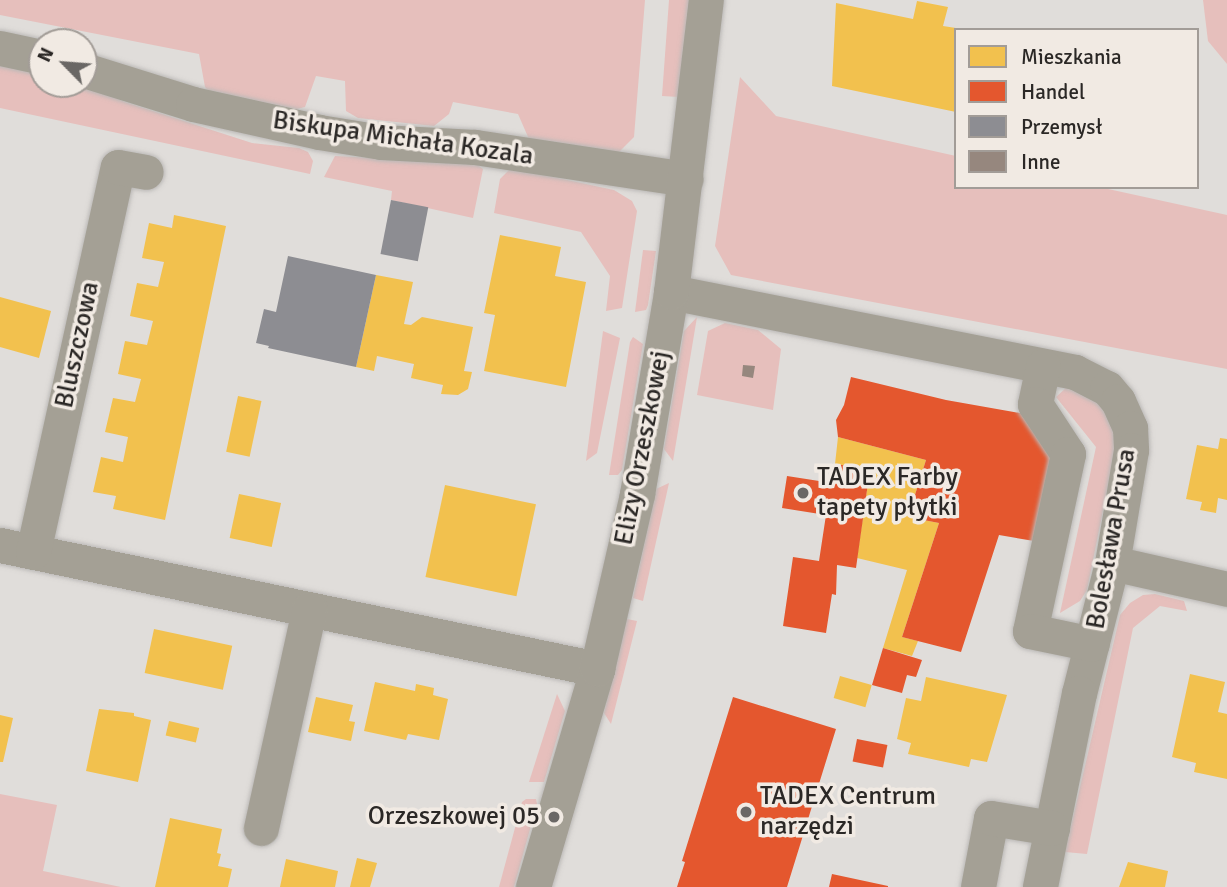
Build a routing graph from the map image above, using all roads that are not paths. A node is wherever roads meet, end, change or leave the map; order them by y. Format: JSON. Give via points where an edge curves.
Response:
{"nodes":[{"id":1,"x":706,"y":0,"type":"edge"},
{"id":2,"x":0,"y":48,"type":"edge"},
{"id":3,"x":28,"y":54,"type":"edge"},
{"id":4,"x":98,"y":74,"type":"edge"},
{"id":5,"x":146,"y":172,"type":"dead end"},
{"id":6,"x":686,"y":180,"type":"junction"},
{"id":7,"x":671,"y":292,"type":"junction"},
{"id":8,"x":1043,"y":366,"type":"junction"},
{"id":9,"x":17,"y":548,"type":"edge"},
{"id":10,"x":1112,"y":563,"type":"junction"},
{"id":11,"x":1227,"y":589,"type":"edge"},
{"id":12,"x":309,"y":609,"type":"junction"},
{"id":13,"x":1092,"y":644,"type":"junction"},
{"id":14,"x":597,"y":669,"type":"junction"},
{"id":15,"x":261,"y":828,"type":"dead end"},
{"id":16,"x":1052,"y":828,"type":"junction"},
{"id":17,"x":533,"y":887,"type":"edge"},
{"id":18,"x":978,"y":887,"type":"edge"},
{"id":19,"x":1040,"y":887,"type":"edge"}],
"edges":[{"from":1,"to":6,"type":"street","name":"Elizy Orzeszkowej"},
{"from":2,"to":3,"type":"street"},
{"from":4,"to":6,"type":"street","name":"Biskupa Michała Kozala","via":[[193,104],[319,132],[381,142],[475,147]]},
{"from":5,"to":9,"type":"street","name":"Bluszczowa","via":[[118,167]]},
{"from":6,"to":7,"type":"street","name":"Elizy Orzeszkowej"},
{"from":7,"to":8,"type":"street","name":"Bolesława Prusa"},
{"from":7,"to":14,"type":"street","name":"Elizy Orzeszkowej","via":[[637,495]]},
{"from":8,"to":10,"type":"street","name":"Bolesława Prusa","via":[[1093,380],[1107,388],[1125,412],[1131,450]]},
{"from":8,"to":13,"type":"street","via":[[1035,404],[1068,454],[1030,631]]},
{"from":9,"to":12,"type":"street","name":"Bluszczowa"},
{"from":10,"to":11,"type":"street"},
{"from":10,"to":13,"type":"street","name":"Bolesława Prusa"},
{"from":12,"to":14,"type":"street","name":"Bluszczowa"},
{"from":12,"to":15,"type":"street"},
{"from":13,"to":16,"type":"street","name":"Bolesława Prusa"},
{"from":14,"to":17,"type":"street","name":"Elizy Orzeszkowej"},
{"from":16,"to":18,"type":"street","via":[[991,818]]},
{"from":16,"to":19,"type":"street","name":"Bolesława Prusa"}]}
